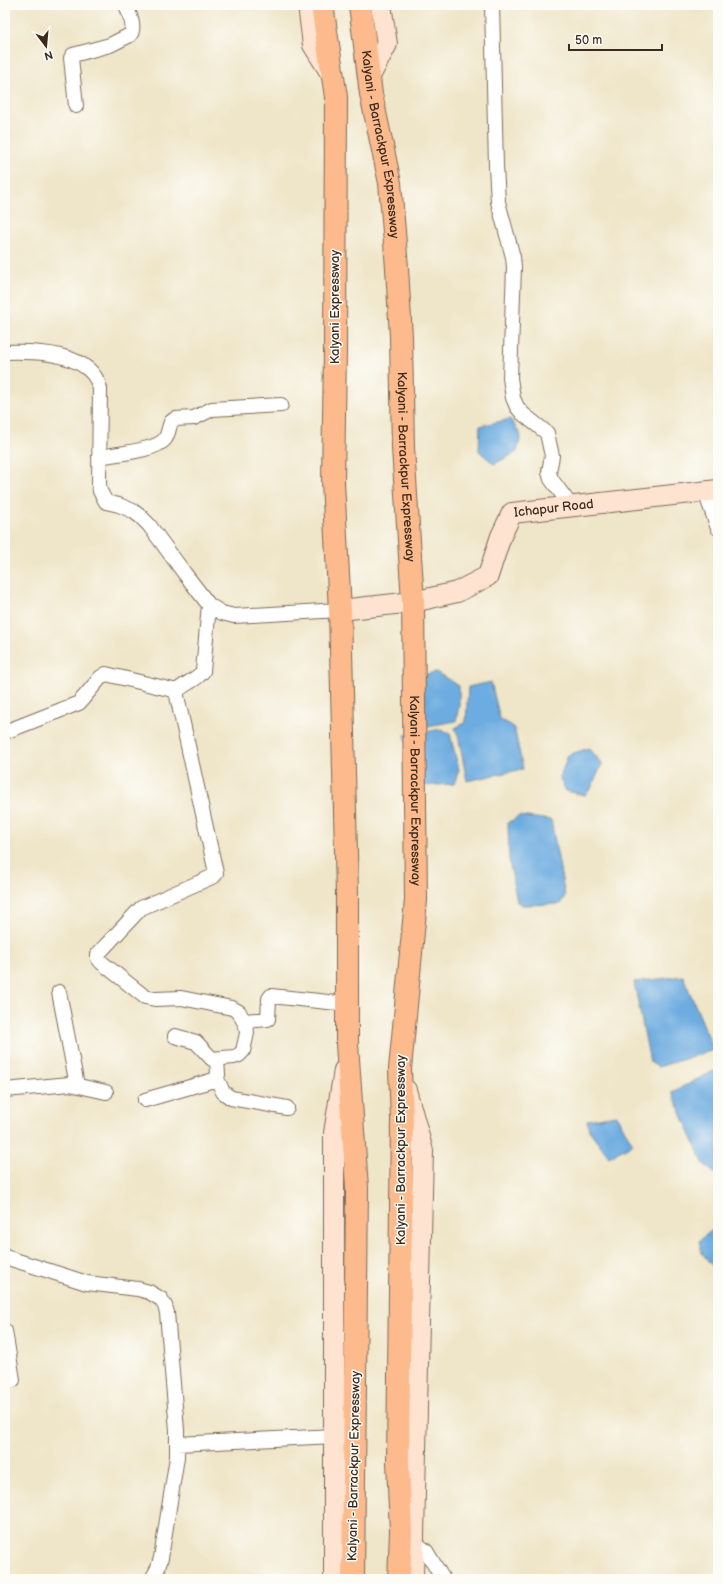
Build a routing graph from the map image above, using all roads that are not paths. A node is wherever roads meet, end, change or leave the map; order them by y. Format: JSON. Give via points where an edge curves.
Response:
{"nodes":[{"id":1,"x":126,"y":5,"type":"edge"},
{"id":2,"x":308,"y":5,"type":"edge"},
{"id":3,"x":322,"y":5,"type":"edge"},
{"id":4,"x":360,"y":5,"type":"edge"},
{"id":5,"x":381,"y":5,"type":"edge"},
{"id":6,"x":492,"y":5,"type":"edge"},
{"id":7,"x":333,"y":77,"type":"junction"},
{"id":8,"x":369,"y":78,"type":"junction"},
{"id":9,"x":76,"y":106,"type":"dead end"},
{"id":10,"x":5,"y":352,"type":"edge"},
{"id":11,"x":281,"y":405,"type":"dead end"},
{"id":12,"x":99,"y":457,"type":"junction"},
{"id":13,"x":712,"y":491,"type":"edge"},
{"id":14,"x":571,"y":506,"type":"junction"},
{"id":15,"x":718,"y":528,"type":"edge"},
{"id":16,"x":413,"y":602,"type":"junction"},
{"id":17,"x":209,"y":605,"type":"junction"},
{"id":18,"x":340,"y":610,"type":"junction"},
{"id":19,"x":177,"y":691,"type":"junction"},
{"id":20,"x":5,"y":732,"type":"edge"},
{"id":21,"x":59,"y":992,"type":"dead end"},
{"id":22,"x":347,"y":1004,"type":"junction"},
{"id":23,"x":244,"y":1021,"type":"junction"},
{"id":24,"x":175,"y":1036,"type":"dead end"},
{"id":25,"x":348,"y":1044,"type":"junction"},
{"id":26,"x":217,"y":1059,"type":"junction"},
{"id":27,"x":400,"y":1069,"type":"junction"},
{"id":28,"x":217,"y":1078,"type":"junction"},
{"id":29,"x":77,"y":1085,"type":"junction"},
{"id":30,"x":5,"y":1090,"type":"edge"},
{"id":31,"x":106,"y":1092,"type":"dead end"},
{"id":32,"x":145,"y":1100,"type":"dead end"},
{"id":33,"x":287,"y":1108,"type":"dead end"},
{"id":34,"x":5,"y":1257,"type":"edge"},
{"id":35,"x":5,"y":1331,"type":"edge"},
{"id":36,"x":13,"y":1380,"type":"dead end"},
{"id":37,"x":335,"y":1436,"type":"junction"},
{"id":38,"x":177,"y":1444,"type":"junction"},
{"id":39,"x":413,"y":1541,"type":"junction"},
{"id":40,"x":152,"y":1579,"type":"edge"},
{"id":41,"x":334,"y":1579,"type":"edge"},
{"id":42,"x":353,"y":1579,"type":"edge"},
{"id":43,"x":399,"y":1579,"type":"edge"},
{"id":44,"x":413,"y":1579,"type":"edge"},
{"id":45,"x":443,"y":1579,"type":"edge"}],
"edges":[{"from":1,"to":9,"type":"street","via":[[133,28],[130,35],[110,45],[73,55],[71,58]]},
{"from":2,"to":7,"type":"street","via":[[312,45]]},
{"from":3,"to":7,"type":"highway","name":"Kalyani Expressway"},
{"from":4,"to":8,"type":"highway","name":"Kalyani - Barrackpur Expressway"},
{"from":5,"to":8,"type":"street","via":[[387,44]]},
{"from":6,"to":14,"type":"street","via":[[498,202],[514,267],[510,378],[513,398],[523,414],[547,433],[552,456],[549,472],[551,479]]},
{"from":7,"to":18,"type":"highway","name":"Kalyani Expressway","via":[[336,97],[333,482]]},
{"from":8,"to":16,"type":"highway","name":"Kalyani - Barrackpur Expressway","via":[[390,183],[401,337],[403,448]]},
{"from":10,"to":12,"type":"street","via":[[70,359],[91,371],[98,380],[100,389]]},
{"from":11,"to":12,"type":"street","via":[[212,409],[194,418],[172,420],[166,438],[161,442],[143,450]]},
{"from":12,"to":17,"type":"street","via":[[100,491],[106,502],[133,510],[141,517]]},
{"from":13,"to":14,"type":"street","name":"Ichapur Road"},
{"from":13,"to":15,"type":"street"},
{"from":14,"to":16,"type":"street","name":"Ichapur Road","via":[[512,513],[501,536],[488,576],[457,592]]},
{"from":16,"to":18,"type":"street"},
{"from":16,"to":27,"type":"highway","name":"Kalyani - Barrackpur Expressway","via":[[416,900]]},
{"from":17,"to":18,"type":"street","via":[[222,613],[234,616]]},
{"from":17,"to":19,"type":"street","via":[[203,671]]},
{"from":18,"to":22,"type":"highway","name":"Kalyani - Barrackpur Expressway"},
{"from":19,"to":20,"type":"street","via":[[106,674],[79,704]]},
{"from":19,"to":23,"type":"street","via":[[216,873],[141,908],[98,954],[98,958],[145,997],[181,998],[232,1008],[239,1012]]},
{"from":21,"to":29,"type":"street"},
{"from":22,"to":23,"type":"street","via":[[271,996],[268,1019]]},
{"from":22,"to":25,"type":"highway","name":"Kalyani - Barrackpur Expressway"},
{"from":23,"to":26,"type":"street","via":[[247,1033],[243,1051],[234,1057]]},
{"from":24,"to":26,"type":"street","via":[[193,1040],[209,1057]]},
{"from":25,"to":37,"type":"street","via":[[334,1133]]},
{"from":25,"to":42,"type":"highway","name":"Kalyani - Barrackpur Expressway","via":[[357,1188]]},
{"from":26,"to":28,"type":"street"},
{"from":27,"to":39,"type":"street","via":[[423,1151]]},
{"from":27,"to":43,"type":"highway","name":"Kalyani - Barrackpur Expressway","via":[[402,1119]]},
{"from":28,"to":32,"type":"street"},
{"from":28,"to":33,"type":"street","via":[[224,1092],[231,1098]]},
{"from":29,"to":30,"type":"street"},
{"from":29,"to":31,"type":"street"},
{"from":34,"to":38,"type":"street","via":[[87,1283],[138,1289],[161,1299],[167,1314]]},
{"from":35,"to":36,"type":"street"},
{"from":37,"to":38,"type":"street"},
{"from":37,"to":41,"type":"street"},
{"from":38,"to":40,"type":"street","via":[[161,1558]]},
{"from":39,"to":44,"type":"street"},
{"from":39,"to":45,"type":"street","via":[[426,1551]]}]}
